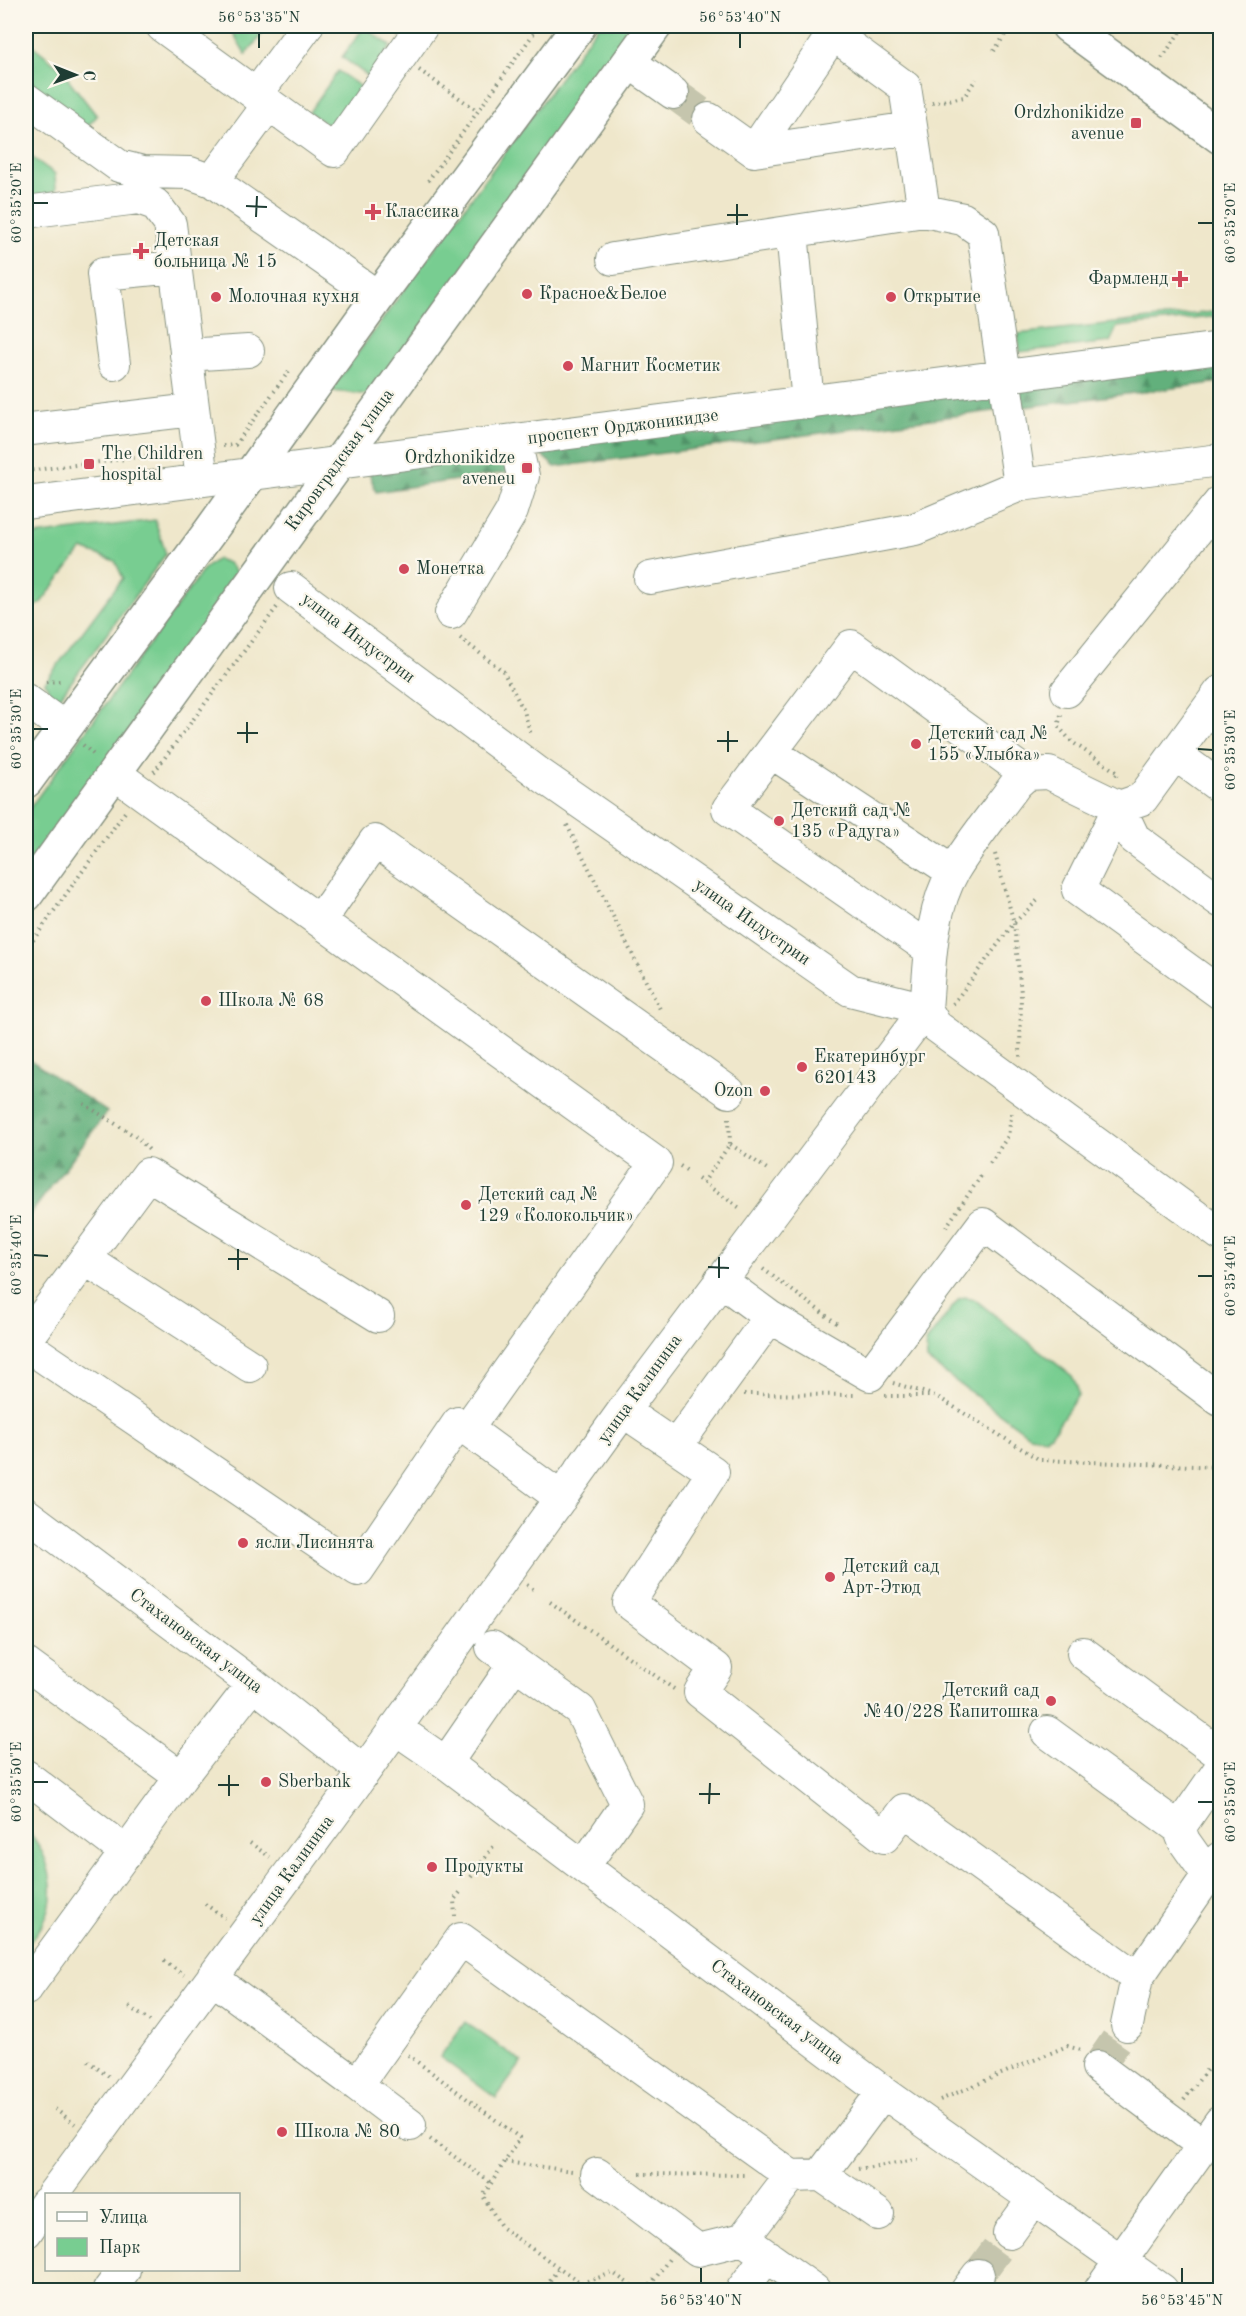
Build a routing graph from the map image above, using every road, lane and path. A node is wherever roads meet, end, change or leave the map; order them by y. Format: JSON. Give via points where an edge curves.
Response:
{"nodes":[{"id":1,"x":162,"y":26,"type":"edge"},
{"id":2,"x":307,"y":26,"type":"edge"},
{"id":3,"x":422,"y":26,"type":"edge"},
{"id":4,"x":579,"y":26,"type":"edge"},
{"id":5,"x":656,"y":26,"type":"edge"},
{"id":6,"x":1011,"y":26,"type":"edge"},
{"id":7,"x":1184,"y":26,"type":"edge"},
{"id":8,"x":1072,"y":27,"type":"edge"},
{"id":9,"x":994,"y":51,"type":"dead end"},
{"id":10,"x":400,"y":57,"type":"junction"},
{"id":11,"x":1162,"y":58,"type":"dead end"},
{"id":12,"x":629,"y":62,"type":"junction"},
{"id":13,"x":976,"y":79,"type":"dead end"},
{"id":14,"x":673,"y":93,"type":"tunnel mouth"},
{"id":15,"x":26,"y":99,"type":"edge"},
{"id":16,"x":262,"y":99,"type":"junction"},
{"id":17,"x":478,"y":111,"type":"dead end"},
{"id":18,"x":709,"y":119,"type":"tunnel mouth"},
{"id":19,"x":911,"y":128,"type":"junction"},
{"id":20,"x":1221,"y":136,"type":"edge"},
{"id":21,"x":754,"y":151,"type":"junction"},
{"id":22,"x":212,"y":181,"type":"junction"},
{"id":23,"x":924,"y":211,"type":"junction"},
{"id":24,"x":26,"y":212,"type":"edge"},
{"id":25,"x":792,"y":232,"type":"junction"},
{"id":26,"x":613,"y":259,"type":"dead end"},
{"id":27,"x":175,"y":267,"type":"junction"},
{"id":28,"x":378,"y":297,"type":"junction"},
{"id":29,"x":1221,"y":348,"type":"edge"},
{"id":30,"x":248,"y":351,"type":"dead end"},
{"id":31,"x":186,"y":355,"type":"junction"},
{"id":32,"x":114,"y":364,"type":"dead end"},
{"id":33,"x":1004,"y":378,"type":"junction"},
{"id":34,"x":808,"y":403,"type":"junction"},
{"id":35,"x":193,"y":410,"type":"junction"},
{"id":36,"x":259,"y":412,"type":"dead end"},
{"id":37,"x":31,"y":429,"type":"dead end"},
{"id":38,"x":514,"y":440,"type":"junction"},
{"id":39,"x":1221,"y":460,"type":"edge"},
{"id":40,"x":340,"y":461,"type":"junction"},
{"id":41,"x":200,"y":465,"type":"junction"},
{"id":42,"x":26,"y":471,"type":"edge"},
{"id":43,"x":252,"y":473,"type":"junction"},
{"id":44,"x":1020,"y":485,"type":"junction"},
{"id":45,"x":1221,"y":502,"type":"edge"},
{"id":46,"x":26,"y":503,"type":"edge"},
{"id":47,"x":650,"y":578,"type":"dead end"},
{"id":48,"x":291,"y":588,"type":"joint"},
{"id":49,"x":456,"y":625,"type":"joint"},
{"id":50,"x":1067,"y":691,"type":"joint"},
{"id":51,"x":1221,"y":692,"type":"edge"},
{"id":52,"x":26,"y":700,"type":"edge"},
{"id":53,"x":65,"y":728,"type":"junction"},
{"id":54,"x":771,"y":752,"type":"junction"},
{"id":55,"x":1175,"y":754,"type":"junction"},
{"id":56,"x":1118,"y":773,"type":"dead end"},
{"id":57,"x":1027,"y":774,"type":"junction"},
{"id":58,"x":541,"y":775,"type":"junction"},
{"id":59,"x":26,"y":781,"type":"edge"},
{"id":60,"x":127,"y":782,"type":"junction"},
{"id":61,"x":1221,"y":787,"type":"edge"},
{"id":62,"x":1119,"y":807,"type":"junction"},
{"id":63,"x":562,"y":816,"type":"dead end"},
{"id":64,"x":995,"y":854,"type":"dead end"},
{"id":65,"x":953,"y":872,"type":"junction"},
{"id":66,"x":26,"y":895,"type":"edge"},
{"id":67,"x":1039,"y":899,"type":"dead end"},
{"id":68,"x":1221,"y":901,"type":"edge"},
{"id":69,"x":320,"y":921,"type":"junction"},
{"id":70,"x":1014,"y":923,"type":"junction"},
{"id":71,"x":26,"y":950,"type":"edge"},
{"id":72,"x":931,"y":950,"type":"junction"},
{"id":73,"x":1221,"y":993,"type":"edge"},
{"id":74,"x":938,"y":1009,"type":"junction"},
{"id":75,"x":662,"y":1012,"type":"dead end"},
{"id":76,"x":1020,"y":1061,"type":"dead end"},
{"id":77,"x":84,"y":1104,"type":"dead end"},
{"id":78,"x":729,"y":1105,"type":"joint"},
{"id":79,"x":730,"y":1144,"type":"junction"},
{"id":80,"x":767,"y":1169,"type":"dead end"},
{"id":81,"x":148,"y":1174,"type":"junction"},
{"id":82,"x":981,"y":1176,"type":"dead end"},
{"id":83,"x":698,"y":1179,"type":"dead end"},
{"id":84,"x":704,"y":1183,"type":"junction"},
{"id":85,"x":740,"y":1208,"type":"dead end"},
{"id":86,"x":946,"y":1227,"type":"dead end"},
{"id":87,"x":1221,"y":1234,"type":"edge"},
{"id":88,"x":85,"y":1259,"type":"junction"},
{"id":89,"x":755,"y":1264,"type":"dead end"},
{"id":90,"x":720,"y":1280,"type":"junction"},
{"id":91,"x":378,"y":1316,"type":"dead end"},
{"id":92,"x":770,"y":1317,"type":"junction"},
{"id":93,"x":845,"y":1330,"type":"dead end"},
{"id":94,"x":26,"y":1339,"type":"edge"},
{"id":95,"x":26,"y":1345,"type":"edge"},
{"id":96,"x":250,"y":1366,"type":"dead end"},
{"id":97,"x":871,"y":1389,"type":"junction"},
{"id":98,"x":712,"y":1394,"type":"junction"},
{"id":99,"x":936,"y":1396,"type":"junction"},
{"id":100,"x":1221,"y":1400,"type":"edge"},
{"id":101,"x":623,"y":1411,"type":"junction"},
{"id":102,"x":467,"y":1429,"type":"junction"},
{"id":103,"x":676,"y":1446,"type":"junction"},
{"id":104,"x":1221,"y":1467,"type":"edge"},
{"id":105,"x":561,"y":1498,"type":"junction"},
{"id":106,"x":26,"y":1514,"type":"edge"},
{"id":107,"x":550,"y":1602,"type":"dead end"},
{"id":108,"x":1083,"y":1653,"type":"dead end"},
{"id":109,"x":26,"y":1664,"type":"edge"},
{"id":110,"x":253,"y":1684,"type":"junction"},
{"id":111,"x":680,"y":1693,"type":"dead end"},
{"id":112,"x":396,"y":1728,"type":"junction"},
{"id":113,"x":1047,"y":1732,"type":"dead end"},
{"id":114,"x":1221,"y":1754,"type":"edge"},
{"id":115,"x":446,"y":1763,"type":"junction"},
{"id":116,"x":1221,"y":1769,"type":"edge"},
{"id":117,"x":364,"y":1772,"type":"junction"},
{"id":118,"x":26,"y":1776,"type":"edge"},
{"id":119,"x":181,"y":1777,"type":"junction"},
{"id":120,"x":1179,"y":1828,"type":"junction"},
{"id":121,"x":250,"y":1843,"type":"dead end"},
{"id":122,"x":495,"y":1844,"type":"dead end"},
{"id":123,"x":127,"y":1853,"type":"junction"},
{"id":124,"x":270,"y":1857,"type":"dead end"},
{"id":125,"x":584,"y":1866,"type":"junction"},
{"id":126,"x":1214,"y":1866,"type":"edge"},
{"id":127,"x":471,"y":1877,"type":"dead end"},
{"id":128,"x":462,"y":1890,"type":"dead end"},
{"id":129,"x":205,"y":1904,"type":"dead end"},
{"id":130,"x":225,"y":1918,"type":"dead end"},
{"id":131,"x":455,"y":1922,"type":"dead end"},
{"id":132,"x":164,"y":1961,"type":"dead end"},
{"id":133,"x":198,"y":1977,"type":"junction"},
{"id":134,"x":1137,"y":1978,"type":"junction"},
{"id":135,"x":26,"y":1989,"type":"edge"},
{"id":136,"x":129,"y":2007,"type":"dead end"},
{"id":137,"x":150,"y":2021,"type":"dead end"},
{"id":138,"x":1127,"y":2025,"type":"tunnel mouth"},
{"id":139,"x":402,"y":2051,"type":"dead end"},
{"id":140,"x":88,"y":2061,"type":"dead end"},
{"id":141,"x":1098,"y":2067,"type":"dead end"},
{"id":142,"x":110,"y":2077,"type":"dead end"},
{"id":143,"x":357,"y":2085,"type":"junction"},
{"id":144,"x":883,"y":2092,"type":"junction"},
{"id":145,"x":55,"y":2109,"type":"dead end"},
{"id":146,"x":76,"y":2124,"type":"dead end"},
{"id":147,"x":410,"y":2125,"type":"joint"},
{"id":148,"x":1212,"y":2134,"type":"edge"},
{"id":149,"x":923,"y":2159,"type":"dead end"},
{"id":150,"x":505,"y":2162,"type":"junction"},
{"id":151,"x":597,"y":2174,"type":"junction"},
{"id":152,"x":806,"y":2175,"type":"junction"},
{"id":153,"x":491,"y":2183,"type":"junction"},
{"id":154,"x":57,"y":2193,"type":"edge"},
{"id":155,"x":1033,"y":2200,"type":"junction"},
{"id":156,"x":45,"y":2209,"type":"edge"},
{"id":157,"x":878,"y":2214,"type":"dead end"},
{"id":158,"x":26,"y":2232,"type":"edge"},
{"id":159,"x":1009,"y":2233,"type":"tunnel mouth"},
{"id":160,"x":684,"y":2239,"type":"junction"},
{"id":161,"x":755,"y":2248,"type":"junction"},
{"id":162,"x":1121,"y":2261,"type":"junction"},
{"id":163,"x":558,"y":2269,"type":"junction"},
{"id":164,"x":123,"y":2271,"type":"edge"},
{"id":165,"x":109,"y":2290,"type":"edge"},
{"id":166,"x":543,"y":2290,"type":"edge"},
{"id":167,"x":638,"y":2290,"type":"edge"},
{"id":168,"x":647,"y":2290,"type":"edge"},
{"id":169,"x":742,"y":2290,"type":"edge"},
{"id":170,"x":813,"y":2290,"type":"edge"},
{"id":171,"x":1100,"y":2290,"type":"edge"},
{"id":172,"x":1162,"y":2290,"type":"edge"}],
"edges":[{"from":1,"to":16,"type":"street"},
{"from":2,"to":16,"type":"street"},
{"from":3,"to":10,"type":"street"},
{"from":4,"to":28,"type":"main road"},
{"from":5,"to":12,"type":"main road","name":"Кировградская улица"},
{"from":6,"to":9,"type":"path"},
{"from":7,"to":11,"type":"path"},
{"from":8,"to":20,"type":"main road"},
{"from":10,"to":16,"type":"street","via":[[334,152]]},
{"from":10,"to":17,"type":"path"},
{"from":12,"to":14,"type":"street"},
{"from":12,"to":40,"type":"main road","name":"Кировградская улица"},
{"from":13,"to":19,"type":"path","via":[[964,97],[929,104]]},
{"from":15,"to":22,"type":"street","via":[[119,166],[142,172],[190,173]]},
{"from":16,"to":22,"type":"street"},
{"from":18,"to":21,"type":"street"},
{"from":19,"to":21,"type":"street"},
{"from":19,"to":21,"type":"street","via":[[905,87],[833,34]]},
{"from":19,"to":23,"type":"street"},
{"from":22,"to":28,"type":"street"},
{"from":23,"to":25,"type":"street"},
{"from":23,"to":33,"type":"street","via":[[963,219],[982,233]]},
{"from":24,"to":27,"type":"street","via":[[138,198],[155,204],[170,224]]},
{"from":25,"to":26,"type":"street"},
{"from":25,"to":34,"type":"street"},
{"from":27,"to":31,"type":"street"},
{"from":27,"to":32,"type":"street","via":[[103,274]]},
{"from":28,"to":43,"type":"main road"},
{"from":29,"to":33,"type":"street","name":"проспект Орджоникидзе"},
{"from":30,"to":31,"type":"street"},
{"from":31,"to":35,"type":"street"},
{"from":33,"to":34,"type":"street","name":"проспект Орджоникидзе"},
{"from":33,"to":44,"type":"street"},
{"from":34,"to":38,"type":"street","name":"проспект Орджоникидзе"},
{"from":35,"to":37,"type":"street"},
{"from":35,"to":41,"type":"street"},
{"from":36,"to":41,"type":"path","via":[[235,445]]},
{"from":38,"to":40,"type":"street","name":"проспект Орджоникидзе"},
{"from":38,"to":49,"type":"street","via":[[523,476],[512,511]]},
{"from":39,"to":44,"type":"street"},
{"from":40,"to":43,"type":"street","name":"проспект Орджоникидзе"},
{"from":40,"to":60,"type":"main road","name":"Кировградская улица"},
{"from":41,"to":42,"type":"path"},
{"from":41,"to":43,"type":"street","name":"проспект Орджоникидзе"},
{"from":41,"to":46,"type":"street","name":"проспект Орджоникидзе"},
{"from":43,"to":53,"type":"main road"},
{"from":44,"to":47,"type":"street","via":[[915,529]]},
{"from":45,"to":50,"type":"street"},
{"from":48,"to":58,"type":"street","name":"улица Индустрии"},
{"from":48,"to":60,"type":"path"},
{"from":49,"to":58,"type":"path","via":[[503,671],[524,711]]},
{"from":50,"to":56,"type":"path","via":[[1058,726],[1072,742]]},
{"from":51,"to":55,"type":"street"},
{"from":52,"to":53,"type":"street"},
{"from":53,"to":59,"type":"main road"},
{"from":53,"to":60,"type":"path"},
{"from":54,"to":57,"type":"street","via":[[851,646]]},
{"from":54,"to":65,"type":"street"},
{"from":54,"to":72,"type":"street","via":[[728,809]]},
{"from":55,"to":61,"type":"street"},
{"from":55,"to":62,"type":"street","via":[[1142,800]]},
{"from":57,"to":62,"type":"street","via":[[1049,773]]},
{"from":57,"to":65,"type":"street"},
{"from":58,"to":74,"type":"street","name":"улица Индустрии","via":[[849,990]]},
{"from":60,"to":66,"type":"main road","name":"Кировградская улица"},
{"from":60,"to":69,"type":"street"},
{"from":60,"to":71,"type":"path"},
{"from":62,"to":68,"type":"street","via":[[1134,838]]},
{"from":62,"to":73,"type":"street","via":[[1078,890]]},
{"from":63,"to":75,"type":"path"},
{"from":64,"to":70,"type":"path"},
{"from":65,"to":72,"type":"street","via":[[939,908]]},
{"from":67,"to":70,"type":"path"},
{"from":69,"to":78,"type":"street","via":[[375,841]]},
{"from":69,"to":102,"type":"street","via":[[656,1163]]},
{"from":70,"to":74,"type":"path"},
{"from":70,"to":76,"type":"path","via":[[1021,993]]},
{"from":72,"to":74,"type":"street"},
{"from":74,"to":87,"type":"street","via":[[936,1026]]},
{"from":74,"to":90,"type":"street","name":"улица Калинина"},
{"from":77,"to":81,"type":"path","via":[[138,1138],[149,1150]]},
{"from":78,"to":79,"type":"path"},
{"from":79,"to":80,"type":"path"},
{"from":79,"to":84,"type":"path"},
{"from":81,"to":88,"type":"street"},
{"from":81,"to":91,"type":"street","via":[[324,1274]]},
{"from":82,"to":86,"type":"path"},
{"from":83,"to":84,"type":"path"},
{"from":84,"to":85,"type":"path"},
{"from":88,"to":94,"type":"street"},
{"from":88,"to":96,"type":"street"},
{"from":89,"to":93,"type":"path"},
{"from":90,"to":92,"type":"street"},
{"from":90,"to":101,"type":"street","name":"улица Калинина"},
{"from":92,"to":97,"type":"street"},
{"from":92,"to":98,"type":"street"},
{"from":95,"to":102,"type":"street","via":[[358,1570],[458,1423]]},
{"from":97,"to":98,"type":"path"},
{"from":97,"to":99,"type":"path"},
{"from":97,"to":99,"type":"path"},
{"from":97,"to":100,"type":"street","via":[[982,1224]]},
{"from":98,"to":103,"type":"street"},
{"from":99,"to":104,"type":"path","via":[[1040,1460]]},
{"from":101,"to":103,"type":"street"},
{"from":101,"to":105,"type":"street","name":"улица Калинина"},
{"from":102,"to":105,"type":"street"},
{"from":103,"to":134,"type":"street","via":[[713,1472],[629,1604],[717,1668],[700,1692],[884,1837],[904,1810]]},
{"from":105,"to":112,"type":"street","name":"улица Калинина"},
{"from":106,"to":110,"type":"street","name":"Стахановская улица"},
{"from":107,"to":111,"type":"path"},
{"from":108,"to":114,"type":"street"},
{"from":109,"to":119,"type":"street"},
{"from":110,"to":117,"type":"street","name":"Стахановская улица"},
{"from":110,"to":119,"type":"street"},
{"from":112,"to":115,"type":"street","name":"Стахановская улица"},
{"from":112,"to":117,"type":"street","name":"улица Калинина"},
{"from":113,"to":120,"type":"street"},
{"from":115,"to":125,"type":"street","name":"Стахановская улица"},
{"from":115,"to":125,"type":"street","via":[[504,1655],[580,1710],[627,1804]]},
{"from":116,"to":120,"type":"street"},
{"from":117,"to":133,"type":"street","name":"улица Калинина"},
{"from":118,"to":123,"type":"street"},
{"from":119,"to":123,"type":"street"},
{"from":120,"to":126,"type":"street","via":[[1184,1841]]},
{"from":121,"to":124,"type":"path"},
{"from":122,"to":127,"type":"path"},
{"from":123,"to":135,"type":"street"},
{"from":125,"to":144,"type":"street","name":"Стахановская улица"},
{"from":126,"to":134,"type":"street"},
{"from":128,"to":131,"type":"path","via":[[454,1900]]},
{"from":129,"to":130,"type":"path"},
{"from":132,"to":133,"type":"path"},
{"from":133,"to":143,"type":"street"},
{"from":133,"to":154,"type":"street","name":"улица Калинина"},
{"from":134,"to":138,"type":"street"},
{"from":136,"to":137,"type":"path"},
{"from":139,"to":150,"type":"path","via":[[520,2138]]},
{"from":140,"to":142,"type":"path"},
{"from":141,"to":148,"type":"street"},
{"from":143,"to":147,"type":"street"},
{"from":143,"to":152,"type":"street","via":[[461,1939]]},
{"from":144,"to":152,"type":"street"},
{"from":144,"to":155,"type":"street","name":"Стахановская улица"},
{"from":145,"to":146,"type":"path"},
{"from":147,"to":153,"type":"path"},
{"from":148,"to":162,"type":"street"},
{"from":149,"to":152,"type":"path"},
{"from":150,"to":151,"type":"path"},
{"from":150,"to":153,"type":"path"},
{"from":151,"to":152,"type":"path"},
{"from":151,"to":160,"type":"street"},
{"from":152,"to":157,"type":"street"},
{"from":152,"to":161,"type":"street"},
{"from":153,"to":163,"type":"path","via":[[483,2196],[502,2228]]},
{"from":155,"to":159,"type":"street"},
{"from":155,"to":162,"type":"street","name":"Стахановская улица"},
{"from":156,"to":158,"type":"street","name":"улица Калинина"},
{"from":160,"to":161,"type":"street","via":[[698,2250]]},
{"from":160,"to":168,"type":"path"},
{"from":161,"to":169,"type":"street"},
{"from":161,"to":170,"type":"street"},
{"from":162,"to":171,"type":"street"},
{"from":162,"to":172,"type":"street","name":"Стахановская улица"},
{"from":163,"to":166,"type":"path"},
{"from":163,"to":167,"type":"path","via":[[581,2283],[613,2273]]},
{"from":164,"to":165,"type":"street"}]}
